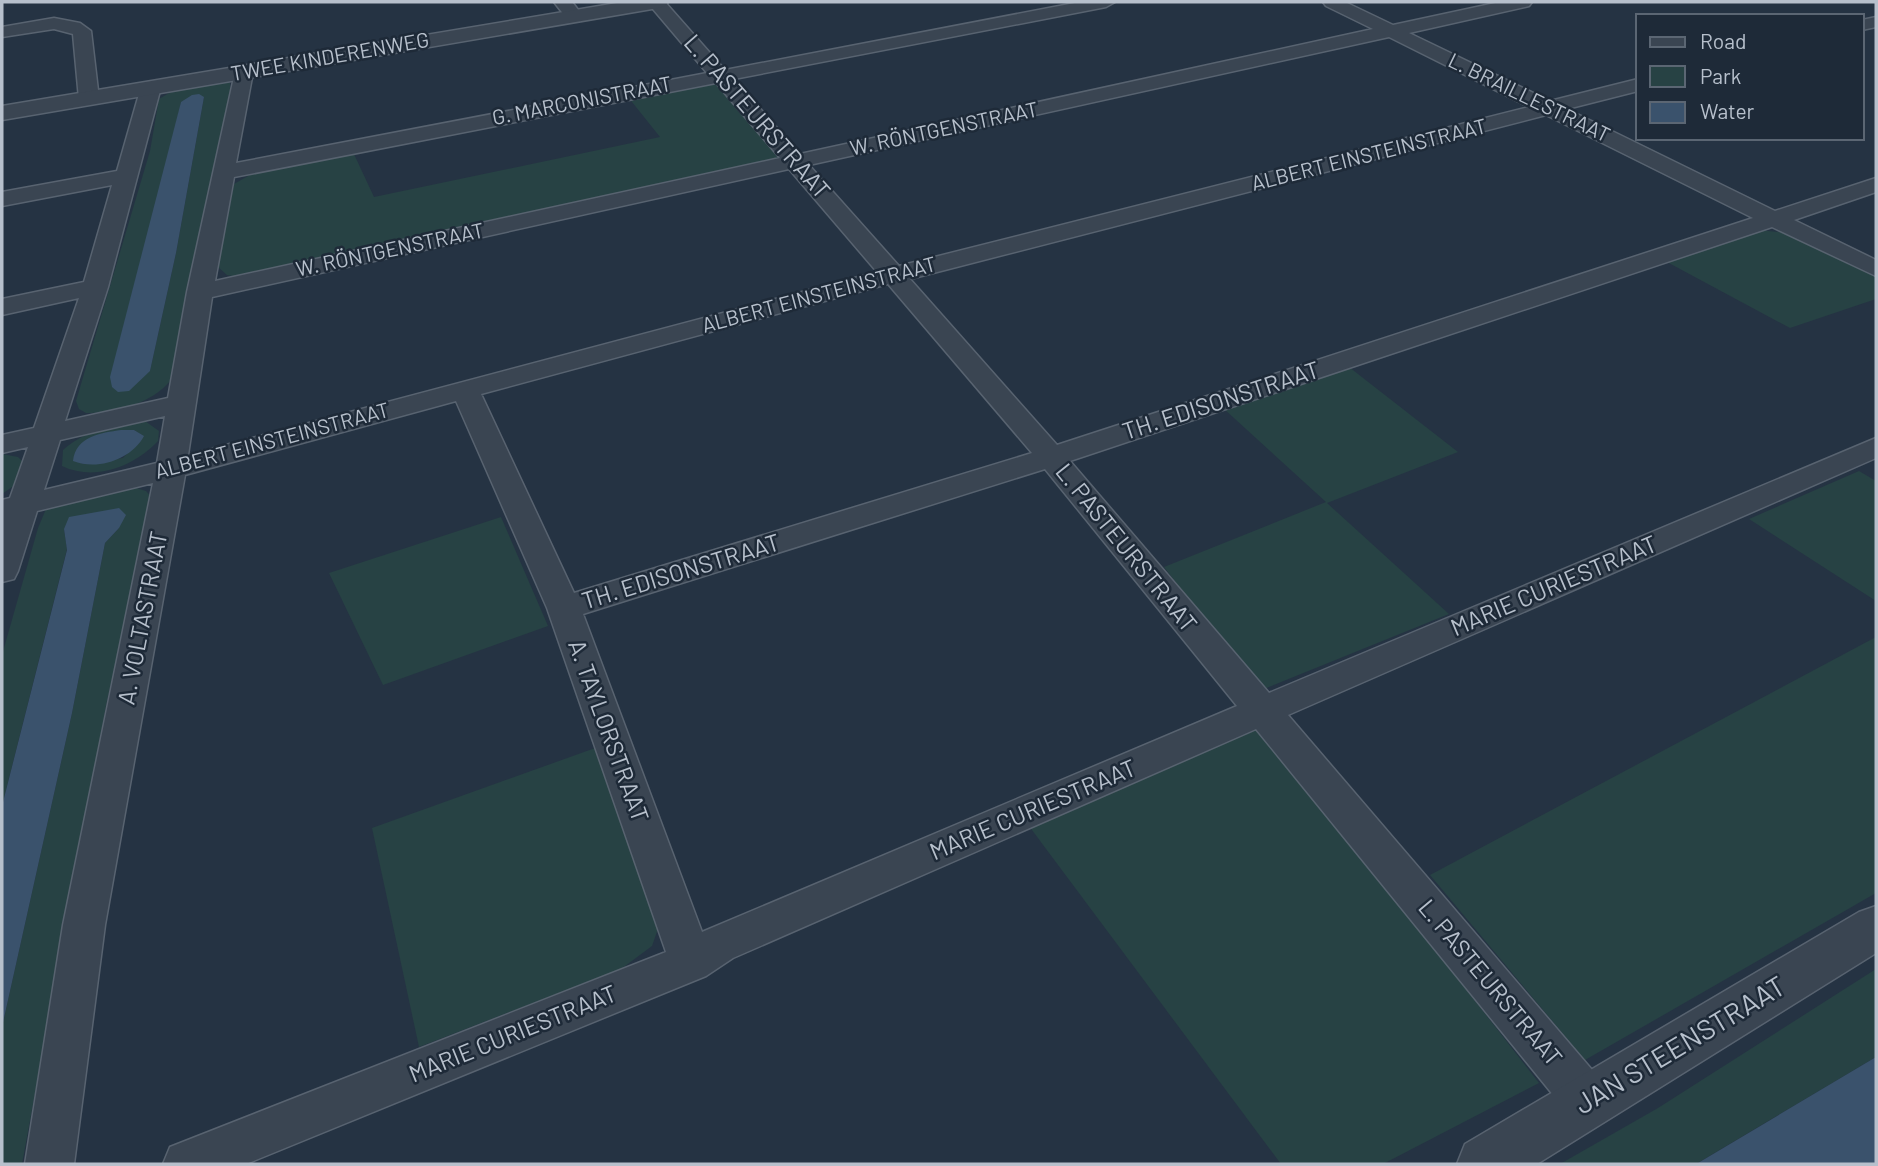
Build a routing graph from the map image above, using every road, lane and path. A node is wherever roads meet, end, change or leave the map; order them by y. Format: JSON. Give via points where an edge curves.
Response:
{"nodes":[{"id":1,"x":657,"y":2,"type":"edge"},
{"id":2,"x":1106,"y":2,"type":"edge"},
{"id":3,"x":1332,"y":2,"type":"edge"},
{"id":4,"x":1523,"y":2,"type":"edge"},
{"id":5,"x":569,"y":9,"type":"edge"},
{"id":6,"x":1392,"y":31,"type":"junction"},
{"id":7,"x":2,"y":32,"type":"edge"},
{"id":8,"x":243,"y":72,"type":"junction"},
{"id":9,"x":721,"y":74,"type":"junction"},
{"id":10,"x":1636,"y":86,"type":"edge"},
{"id":11,"x":151,"y":87,"type":"junction"},
{"id":12,"x":89,"y":99,"type":"junction"},
{"id":13,"x":1551,"y":108,"type":"junction"},
{"id":14,"x":2,"y":113,"type":"edge"},
{"id":15,"x":796,"y":161,"type":"junction"},
{"id":16,"x":223,"y":172,"type":"junction"},
{"id":17,"x":124,"y":176,"type":"junction"},
{"id":18,"x":1876,"y":186,"type":"edge"},
{"id":19,"x":2,"y":199,"type":"edge"},
{"id":20,"x":1774,"y":219,"type":"junction"},
{"id":21,"x":1876,"y":269,"type":"edge"},
{"id":22,"x":894,"y":275,"type":"junction"},
{"id":23,"x":95,"y":287,"type":"junction"},
{"id":24,"x":200,"y":292,"type":"junction"},
{"id":25,"x":2,"y":307,"type":"edge"},
{"id":26,"x":466,"y":389,"type":"junction"},
{"id":27,"x":183,"y":404,"type":"junction"},
{"id":28,"x":48,"y":433,"type":"junction"},
{"id":29,"x":2,"y":444,"type":"edge"},
{"id":30,"x":1876,"y":447,"type":"edge"},
{"id":31,"x":1051,"y":457,"type":"junction"},
{"id":32,"x":171,"y":469,"type":"junction"},
{"id":33,"x":12,"y":507,"type":"edge"},
{"id":34,"x":2,"y":571,"type":"edge"},
{"id":35,"x":564,"y":608,"type":"junction"},
{"id":36,"x":1262,"y":712,"type":"junction"},
{"id":37,"x":1876,"y":927,"type":"edge"},
{"id":38,"x":691,"y":962,"type":"junction"},
{"id":39,"x":1588,"y":1101,"type":"junction"},
{"id":40,"x":50,"y":1164,"type":"edge"},
{"id":41,"x":187,"y":1164,"type":"edge"},
{"id":42,"x":1485,"y":1164,"type":"edge"}],
"edges":[{"from":1,"to":5,"type":"street","name":"TWEE KINDERENWEG"},
{"from":1,"to":9,"type":"street","name":"L. PASTEURSTRAAT"},
{"from":2,"to":9,"type":"street","name":"G. MARCONISTRAAT"},
{"from":3,"to":6,"type":"street","name":"L. BRAILLESTRAAT"},
{"from":4,"to":6,"type":"street","name":"W. RÖNTGENSTRAAT"},
{"from":5,"to":8,"type":"street","name":"TWEE KINDERENWEG"},
{"from":6,"to":13,"type":"street","name":"L. BRAILLESTRAAT"},
{"from":6,"to":15,"type":"street","name":"W. RÖNTGENSTRAAT"},
{"from":7,"to":12,"type":"street","via":[[43,25],[73,25],[82,31]]},
{"from":8,"to":11,"type":"street","name":"TWEE KINDERENWEG"},
{"from":8,"to":16,"type":"street","name":"A. VOLTASTRAAT"},
{"from":9,"to":15,"type":"street","name":"L. PASTEURSTRAAT"},
{"from":9,"to":16,"type":"street","name":"G. MARCONISTRAAT"},
{"from":10,"to":13,"type":"street","name":"ALBERT EINSTEINSTRAAT"},
{"from":11,"to":12,"type":"street","name":"TWEE KINDERENWEG"},
{"from":11,"to":17,"type":"street"},
{"from":12,"to":14,"type":"street","name":"TWEE KINDERENWEG"},
{"from":13,"to":20,"type":"street","name":"L. BRAILLESTRAAT"},
{"from":13,"to":22,"type":"street","name":"ALBERT EINSTEINSTRAAT"},
{"from":15,"to":22,"type":"street","name":"L. PASTEURSTRAAT"},
{"from":15,"to":24,"type":"street","name":"W. RÖNTGENSTRAAT"},
{"from":16,"to":24,"type":"street","name":"A. VOLTASTRAAT"},
{"from":17,"to":19,"type":"street"},
{"from":17,"to":23,"type":"street"},
{"from":18,"to":20,"type":"street","name":"TH. EDISONSTRAAT"},
{"from":20,"to":21,"type":"street","name":"L. BRAILLESTRAAT"},
{"from":20,"to":31,"type":"street","name":"TH. EDISONSTRAAT"},
{"from":22,"to":26,"type":"street","name":"ALBERT EINSTEINSTRAAT"},
{"from":22,"to":31,"type":"street","name":"L. PASTEURSTRAAT"},
{"from":23,"to":25,"type":"street"},
{"from":23,"to":28,"type":"street"},
{"from":24,"to":27,"type":"street","name":"A. VOLTASTRAAT"},
{"from":26,"to":32,"type":"street","name":"ALBERT EINSTEINSTRAAT"},
{"from":26,"to":35,"type":"street","name":"A. TAYLORSTRAAT"},
{"from":27,"to":28,"type":"street"},
{"from":27,"to":32,"type":"street","name":"A. VOLTASTRAAT"},
{"from":28,"to":29,"type":"street"},
{"from":28,"to":33,"type":"street"},
{"from":30,"to":36,"type":"street","name":"MARIE CURIESTRAAT"},
{"from":31,"to":35,"type":"street","name":"TH. EDISONSTRAAT"},
{"from":31,"to":36,"type":"street","name":"L. PASTEURSTRAAT"},
{"from":32,"to":33,"type":"street","name":"ALBERT EINSTEINSTRAAT"},
{"from":32,"to":40,"type":"street","name":"A. VOLTASTRAAT","via":[[84,925]]},
{"from":33,"to":34,"type":"street"},
{"from":35,"to":38,"type":"street","name":"A. TAYLORSTRAAT"},
{"from":36,"to":38,"type":"street","name":"MARIE CURIESTRAAT","via":[[718,945]]},
{"from":36,"to":39,"type":"street","name":"L. PASTEURSTRAAT"},
{"from":37,"to":39,"type":"street","name":"JAN STEENSTRAAT"},
{"from":38,"to":41,"type":"street","name":"MARIE CURIESTRAAT"},
{"from":39,"to":42,"type":"street","name":"JAN STEENSTRAAT"}]}
